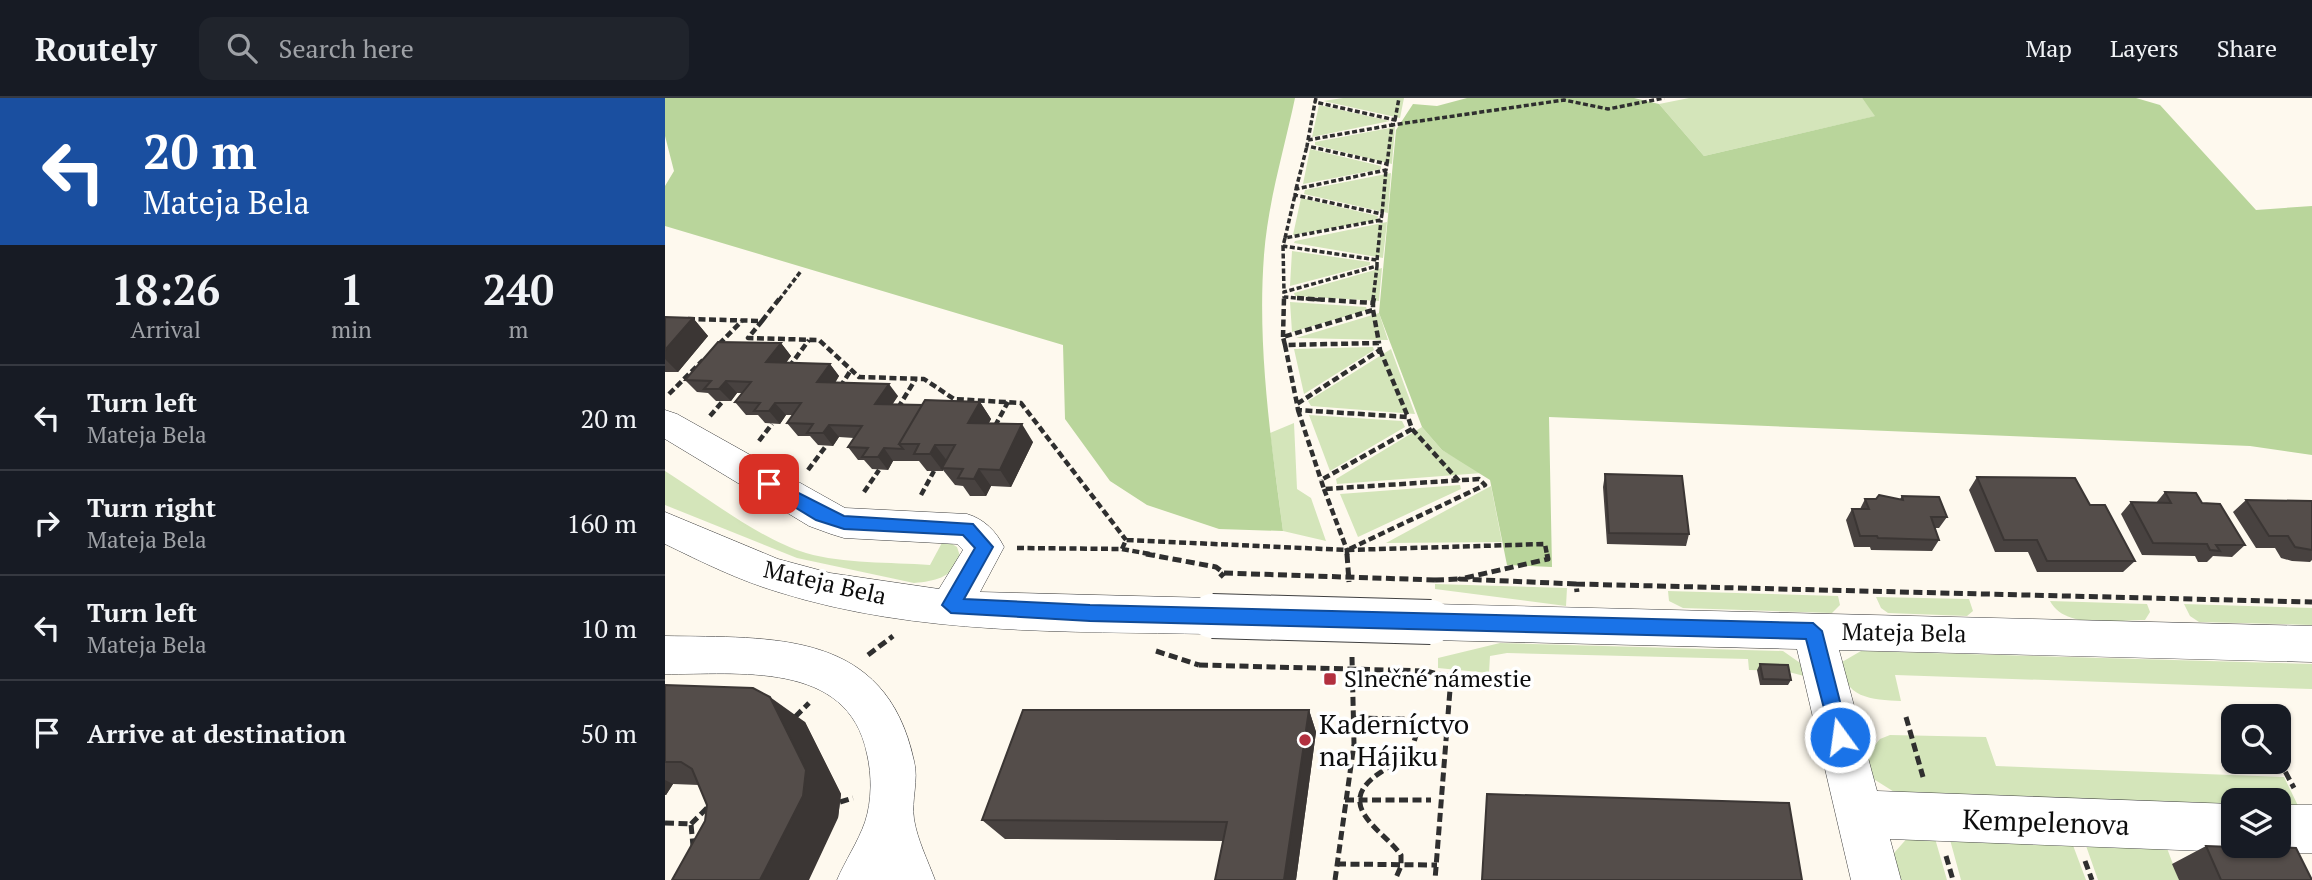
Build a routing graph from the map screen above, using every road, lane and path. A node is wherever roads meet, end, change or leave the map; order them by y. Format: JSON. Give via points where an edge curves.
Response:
{"nodes":[{"id":1,"x":1399,"y":98,"type":"edge"},
{"id":2,"x":1664,"y":98,"type":"edge"},
{"id":3,"x":1316,"y":100,"type":"edge"},
{"id":4,"x":1395,"y":120,"type":"junction"},
{"id":5,"x":1392,"y":125,"type":"junction"},
{"id":6,"x":1307,"y":143,"type":"junction"},
{"id":7,"x":1387,"y":167,"type":"junction"},
{"id":8,"x":1296,"y":189,"type":"junction"},
{"id":9,"x":1295,"y":195,"type":"junction"},
{"id":10,"x":1382,"y":214,"type":"junction"},
{"id":11,"x":1381,"y":220,"type":"junction"},
{"id":12,"x":1285,"y":238,"type":"junction"},
{"id":13,"x":1283,"y":246,"type":"junction"},
{"id":14,"x":1377,"y":263,"type":"junction"},
{"id":15,"x":801,"y":271,"type":"dead end"},
{"id":16,"x":1284,"y":294,"type":"junction"},
{"id":17,"x":1373,"y":303,"type":"junction"},
{"id":18,"x":1373,"y":310,"type":"junction"},
{"id":19,"x":682,"y":319,"type":"edge"},
{"id":20,"x":743,"y":320,"type":"junction"},
{"id":21,"x":762,"y":321,"type":"junction"},
{"id":22,"x":1283,"y":337,"type":"junction"},
{"id":23,"x":748,"y":338,"type":"junction"},
{"id":24,"x":810,"y":340,"type":"junction"},
{"id":25,"x":1379,"y":343,"type":"junction"},
{"id":26,"x":1285,"y":345,"type":"junction"},
{"id":27,"x":741,"y":346,"type":"edge"},
{"id":28,"x":714,"y":349,"type":"edge"},
{"id":29,"x":1380,"y":350,"type":"junction"},
{"id":30,"x":704,"y":359,"type":"edge"},
{"id":31,"x":851,"y":370,"type":"junction"},
{"id":32,"x":783,"y":375,"type":"edge"},
{"id":33,"x":916,"y":379,"type":"junction"},
{"id":34,"x":834,"y":395,"type":"edge"},
{"id":35,"x":665,"y":397,"type":"edge"},
{"id":36,"x":954,"y":399,"type":"junction"},
{"id":37,"x":1008,"y":402,"type":"junction"},
{"id":38,"x":1298,"y":407,"type":"junction"},
{"id":39,"x":949,"y":409,"type":"edge"},
{"id":40,"x":892,"y":417,"type":"edge"},
{"id":41,"x":1408,"y":417,"type":"junction"},
{"id":42,"x":665,"y":423,"type":"edge"},
{"id":43,"x":1412,"y":429,"type":"junction"},
{"id":44,"x":992,"y":431,"type":"edge"},
{"id":45,"x":1321,"y":480,"type":"junction"},
{"id":46,"x":1459,"y":481,"type":"junction"},
{"id":47,"x":1324,"y":489,"type":"junction"},
{"id":48,"x":665,"y":527,"type":"edge"},
{"id":49,"x":1126,"y":540,"type":"junction"},
{"id":50,"x":985,"y":547,"type":"junction"},
{"id":51,"x":1122,"y":549,"type":"junction"},
{"id":52,"x":1347,"y":550,"type":"junction"},
{"id":53,"x":1460,"y":579,"type":"junction"},
{"id":54,"x":1576,"y":584,"type":"junction"},
{"id":55,"x":1349,"y":591,"type":"dead end"},
{"id":56,"x":2312,"y":602,"type":"edge"},
{"id":57,"x":951,"y":605,"type":"junction"},
{"id":58,"x":1579,"y":625,"type":"junction"},
{"id":59,"x":1813,"y":631,"type":"junction"},
{"id":60,"x":889,"y":636,"type":"dead end"},
{"id":61,"x":2312,"y":644,"type":"edge"},
{"id":62,"x":1352,"y":646,"type":"dead end"},
{"id":63,"x":1148,"y":648,"type":"dead end"},
{"id":64,"x":665,"y":654,"type":"edge"},
{"id":65,"x":863,"y":659,"type":"dead end"},
{"id":66,"x":810,"y":702,"type":"dead end"},
{"id":67,"x":795,"y":717,"type":"dead end"},
{"id":68,"x":1355,"y":718,"type":"junction"},
{"id":69,"x":718,"y":797,"type":"edge"},
{"id":70,"x":1345,"y":800,"type":"junction"},
{"id":71,"x":1361,"y":800,"type":"junction"},
{"id":72,"x":1431,"y":800,"type":"dead end"},
{"id":73,"x":840,"y":802,"type":"dead end"},
{"id":74,"x":873,"y":808,"type":"junction"},
{"id":75,"x":1860,"y":814,"type":"junction"},
{"id":76,"x":665,"y":823,"type":"edge"},
{"id":77,"x":691,"y":824,"type":"junction"},
{"id":78,"x":2221,"y":828,"type":"edge"},
{"id":79,"x":2291,"y":829,"type":"edge"},
{"id":80,"x":2312,"y":830,"type":"edge"},
{"id":81,"x":704,"y":850,"type":"edge"},
{"id":82,"x":1337,"y":864,"type":"junction"},
{"id":83,"x":1437,"y":865,"type":"junction"},
{"id":84,"x":1401,"y":866,"type":"junction"},
{"id":85,"x":862,"y":880,"type":"edge"},
{"id":86,"x":910,"y":880,"type":"edge"},
{"id":87,"x":1335,"y":880,"type":"edge"},
{"id":88,"x":1395,"y":880,"type":"edge"},
{"id":89,"x":1436,"y":880,"type":"edge"},
{"id":90,"x":1876,"y":880,"type":"edge"}],
"edges":[{"from":1,"to":4,"type":"path"},
{"from":2,"to":5,"type":"path","via":[[1608,110],[1564,100]]},
{"from":3,"to":4,"type":"path"},
{"from":3,"to":6,"type":"path"},
{"from":4,"to":5,"type":"path"},
{"from":5,"to":6,"type":"path"},
{"from":5,"to":7,"type":"path"},
{"from":6,"to":7,"type":"path"},
{"from":6,"to":8,"type":"path"},
{"from":7,"to":8,"type":"path"},
{"from":7,"to":10,"type":"path"},
{"from":8,"to":9,"type":"path"},
{"from":9,"to":10,"type":"path"},
{"from":9,"to":12,"type":"path"},
{"from":10,"to":11,"type":"path"},
{"from":11,"to":12,"type":"path"},
{"from":11,"to":14,"type":"path"},
{"from":12,"to":13,"type":"path"},
{"from":13,"to":14,"type":"path"},
{"from":13,"to":16,"type":"path"},
{"from":14,"to":16,"type":"path"},
{"from":14,"to":17,"type":"path"},
{"from":15,"to":21,"type":"path"},
{"from":16,"to":17,"type":"path"},
{"from":16,"to":22,"type":"path"},
{"from":17,"to":18,"type":"path"},
{"from":18,"to":22,"type":"path"},
{"from":18,"to":25,"type":"path"},
{"from":19,"to":20,"type":"path"},
{"from":20,"to":21,"type":"path"},
{"from":20,"to":28,"type":"path"},
{"from":21,"to":23,"type":"path"},
{"from":22,"to":26,"type":"path"},
{"from":23,"to":24,"type":"path"},
{"from":23,"to":27,"type":"path"},
{"from":24,"to":31,"type":"path","via":[[819,340]]},
{"from":24,"to":32,"type":"path"},
{"from":25,"to":26,"type":"path"},
{"from":25,"to":29,"type":"path"},
{"from":26,"to":38,"type":"path"},
{"from":29,"to":38,"type":"path"},
{"from":29,"to":41,"type":"path"},
{"from":30,"to":35,"type":"path"},
{"from":31,"to":33,"type":"path","via":[[859,377]]},
{"from":31,"to":34,"type":"path"},
{"from":33,"to":36,"type":"path","via":[[924,379]]},
{"from":33,"to":40,"type":"path"},
{"from":36,"to":37,"type":"path"},
{"from":36,"to":39,"type":"path"},
{"from":37,"to":44,"type":"path"},
{"from":37,"to":49,"type":"path","via":[[1021,403]]},
{"from":38,"to":41,"type":"path"},
{"from":38,"to":45,"type":"path"},
{"from":41,"to":43,"type":"path"},
{"from":42,"to":50,"type":"street","via":[[822,515],[844,523],[967,529]]},
{"from":43,"to":45,"type":"path"},
{"from":43,"to":46,"type":"path"},
{"from":45,"to":47,"type":"path"},
{"from":46,"to":47,"type":"path"},
{"from":46,"to":52,"type":"path","via":[[1479,479],[1485,485]]},
{"from":47,"to":52,"type":"path"},
{"from":48,"to":57,"type":"street","name":"Mateja Bela","via":[[740,562],[799,582],[880,598]]},
{"from":49,"to":51,"type":"path"},
{"from":49,"to":52,"type":"path"},
{"from":50,"to":51,"type":"path"},
{"from":50,"to":57,"type":"street"},
{"from":51,"to":53,"type":"path","bridge":true,"via":[[1216,567],[1224,573]]},
{"from":52,"to":53,"type":"path","via":[[1545,544],[1548,559]]},
{"from":52,"to":55,"type":"path"},
{"from":53,"to":54,"type":"path"},
{"from":54,"to":56,"type":"path"},
{"from":54,"to":58,"type":"path"},
{"from":57,"to":58,"type":"street","name":"Mateja Bela","bridge":true},
{"from":58,"to":59,"type":"street","name":"Mateja Bela"},
{"from":59,"to":61,"type":"street","name":"Mateja Bela"},
{"from":59,"to":75,"type":"street"},
{"from":60,"to":65,"type":"path"},
{"from":62,"to":68,"type":"path"},
{"from":63,"to":83,"type":"path","bridge":true,"via":[[1199,665],[1426,671],[1451,677]]},
{"from":64,"to":74,"type":"street","via":[[795,660],[840,677],[870,707],[887,736],[896,769]]},
{"from":66,"to":67,"type":"path"},
{"from":68,"to":70,"type":"path"},
{"from":68,"to":71,"type":"path","via":[[1407,719],[1416,735],[1410,753],[1375,776]]},
{"from":69,"to":77,"type":"path"},
{"from":70,"to":71,"type":"path"},
{"from":70,"to":82,"type":"path"},
{"from":71,"to":72,"type":"path"},
{"from":71,"to":84,"type":"path","via":[[1367,816],[1399,850]]},
{"from":73,"to":74,"type":"path"},
{"from":74,"to":85,"type":"street"},
{"from":74,"to":86,"type":"street"},
{"from":75,"to":78,"type":"street","name":"Kempelenova"},
{"from":75,"to":90,"type":"street"},
{"from":76,"to":77,"type":"path"},
{"from":77,"to":81,"type":"path","via":[[694,854]]},
{"from":79,"to":80,"type":"street"},
{"from":82,"to":84,"type":"path"},
{"from":82,"to":87,"type":"path"},
{"from":83,"to":84,"type":"path"},
{"from":83,"to":89,"type":"path"},
{"from":84,"to":88,"type":"path"}]}
